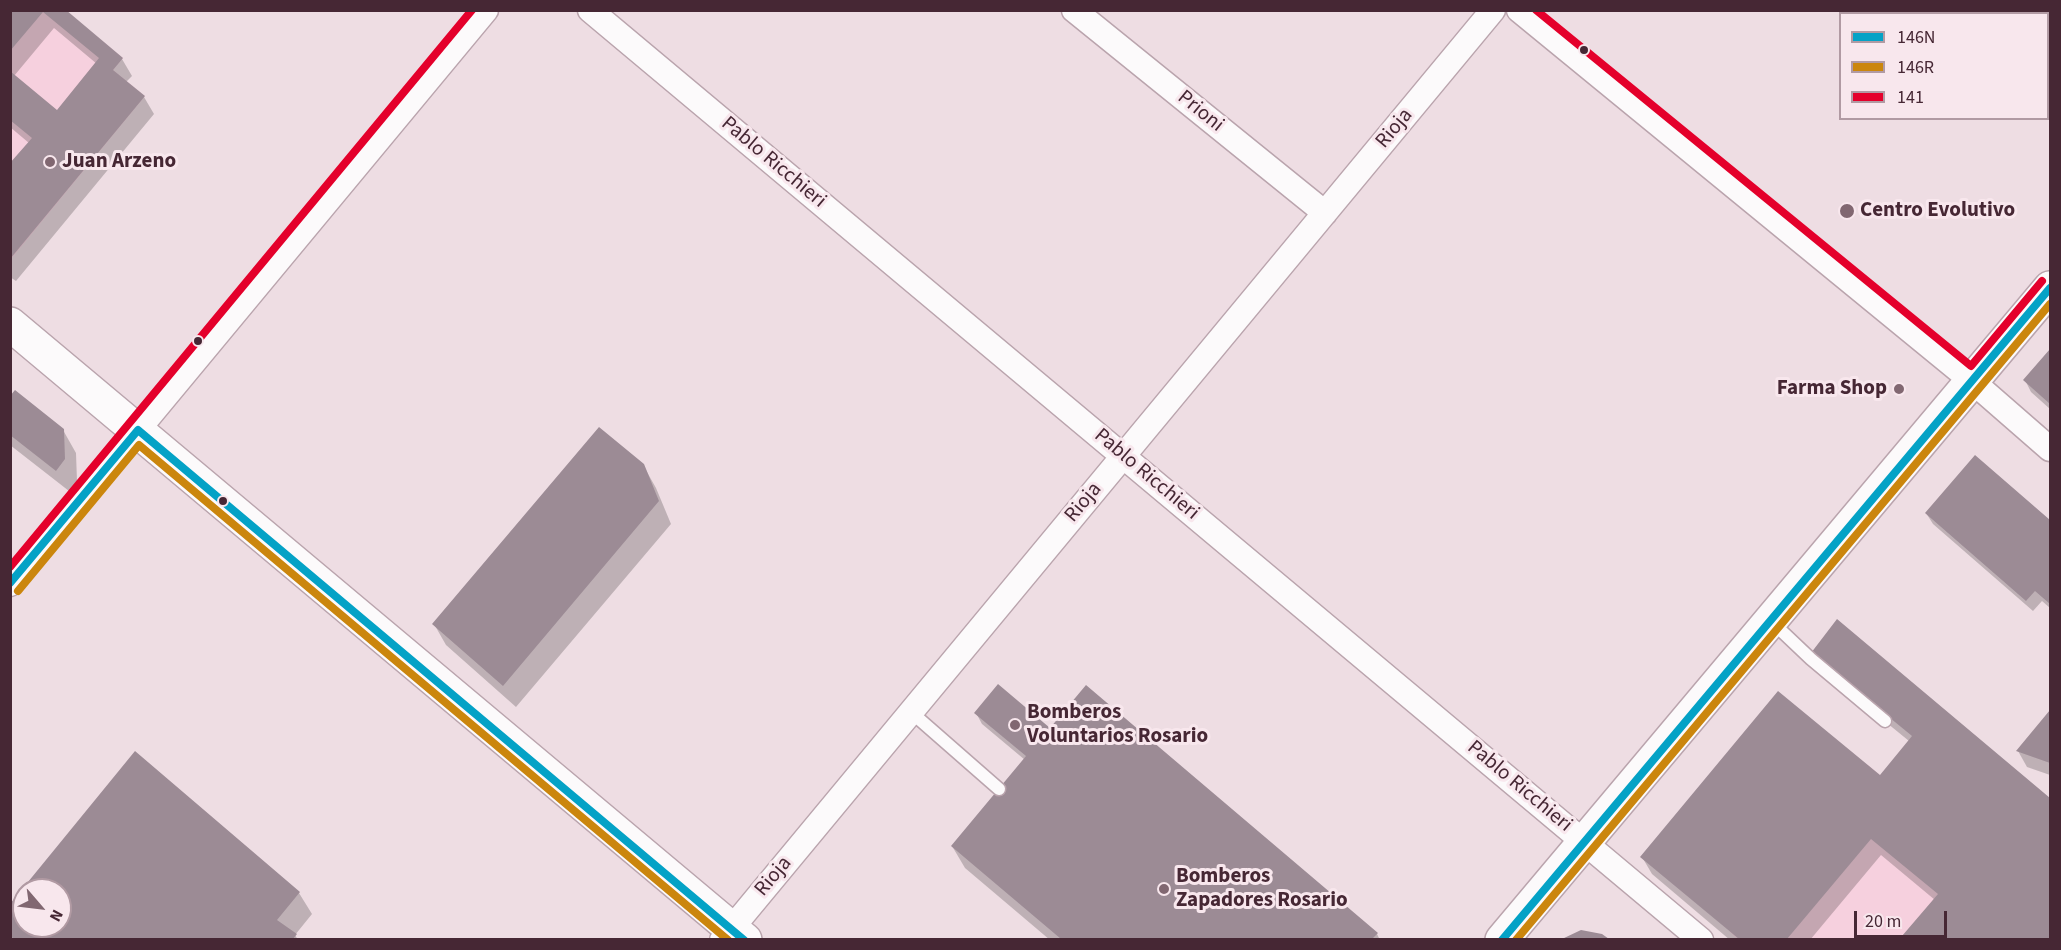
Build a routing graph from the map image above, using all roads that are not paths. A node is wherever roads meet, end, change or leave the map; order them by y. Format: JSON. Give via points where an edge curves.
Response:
{"nodes":[{"id":1,"x":486,"y":10,"type":"edge"},
{"id":2,"x":591,"y":10,"type":"edge"},
{"id":3,"x":1074,"y":10,"type":"edge"},
{"id":4,"x":1493,"y":10,"type":"edge"},
{"id":5,"x":1519,"y":10,"type":"edge"},
{"id":6,"x":1325,"y":213,"type":"junction"},
{"id":7,"x":2050,"y":288,"type":"edge"},
{"id":8,"x":10,"y":324,"type":"edge"},
{"id":9,"x":1972,"y":381,"type":"junction"},
{"id":10,"x":138,"y":430,"type":"junction"},
{"id":11,"x":2050,"y":449,"type":"edge"},
{"id":12,"x":1123,"y":456,"type":"junction"},
{"id":13,"x":10,"y":584,"type":"edge"},
{"id":14,"x":1771,"y":621,"type":"junction"},
{"id":15,"x":911,"y":712,"type":"junction"},
{"id":16,"x":1885,"y":721,"type":"dead end"},
{"id":17,"x":999,"y":789,"type":"dead end"},
{"id":18,"x":1585,"y":842,"type":"junction"},
{"id":19,"x":733,"y":936,"type":"edge"},
{"id":20,"x":1502,"y":939,"type":"edge"},
{"id":21,"x":1701,"y":939,"type":"edge"}],
"edges":[{"from":1,"to":10,"type":"street"},
{"from":2,"to":12,"type":"street","name":"Pablo Ricchieri"},
{"from":3,"to":6,"type":"street","name":"Prioni"},
{"from":4,"to":6,"type":"street","name":"Rioja"},
{"from":5,"to":9,"type":"street"},
{"from":6,"to":12,"type":"street","name":"Rioja"},
{"from":7,"to":9,"type":"main road"},
{"from":8,"to":10,"type":"main road"},
{"from":9,"to":11,"type":"street"},
{"from":9,"to":14,"type":"main road"},
{"from":10,"to":13,"type":"street"},
{"from":10,"to":19,"type":"main road"},
{"from":12,"to":15,"type":"street","name":"Rioja"},
{"from":12,"to":18,"type":"street","name":"Pablo Ricchieri"},
{"from":14,"to":16,"type":"lane"},
{"from":14,"to":18,"type":"main road"},
{"from":15,"to":17,"type":"lane"},
{"from":15,"to":19,"type":"street","name":"Rioja"},
{"from":18,"to":20,"type":"main road"},
{"from":18,"to":21,"type":"street","name":"Pablo Ricchieri"}]}
